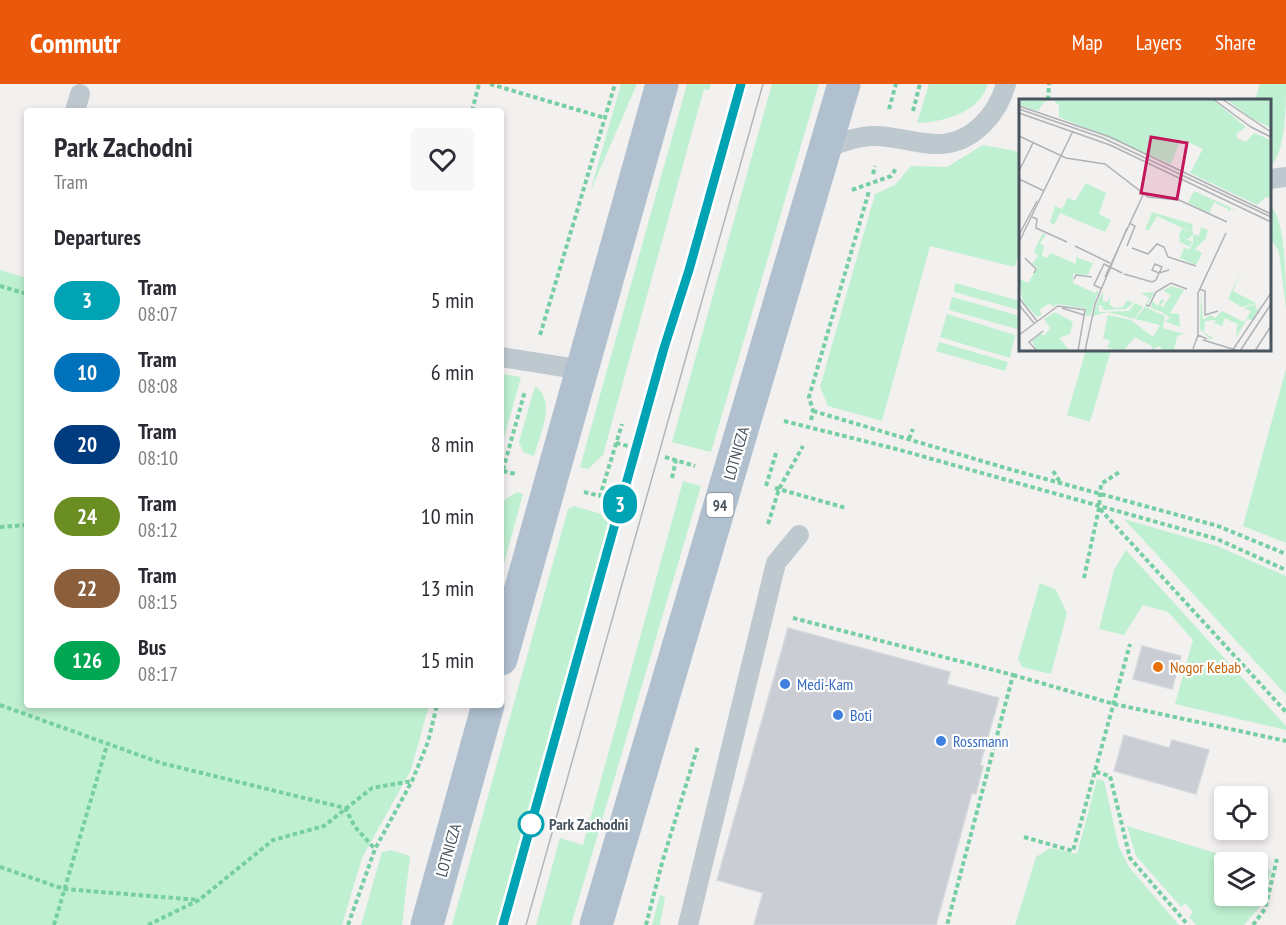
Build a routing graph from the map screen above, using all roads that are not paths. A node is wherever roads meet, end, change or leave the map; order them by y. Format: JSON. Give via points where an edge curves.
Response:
{"nodes":[{"id":1,"x":662,"y":84,"type":"edge"},
{"id":2,"x":844,"y":84,"type":"edge"},
{"id":3,"x":1006,"y":84,"type":"edge"},
{"id":4,"x":826,"y":147,"type":"junction"},
{"id":5,"x":1286,"y":177,"type":"edge"},
{"id":6,"x":1271,"y":179,"type":"edge"},
{"id":7,"x":504,"y":357,"type":"edge"},
{"id":8,"x":583,"y":370,"type":"junction"},
{"id":9,"x":799,"y":535,"type":"dead end"},
{"id":10,"x":504,"y":648,"type":"edge"},
{"id":11,"x":487,"y":708,"type":"edge"},
{"id":12,"x":427,"y":925,"type":"edge"},
{"id":13,"x":596,"y":925,"type":"edge"},
{"id":14,"x":688,"y":925,"type":"edge"}],
"edges":[{"from":1,"to":8,"type":"main road"},
{"from":2,"to":4,"type":"main road","name":"LOTNICZA","number":"94"},
{"from":3,"to":4,"type":"lane","via":[[990,118],[975,131],[944,144],[870,136]]},
{"from":4,"to":13,"type":"main road","name":"LOTNICZA","number":"94"},
{"from":5,"to":6,"type":"lane"},
{"from":7,"to":8,"type":"lane"},
{"from":8,"to":10,"type":"main road"},
{"from":9,"to":14,"type":"lane","via":[[776,563]]},
{"from":11,"to":12,"type":"main road","name":"LOTNICZA"}]}
